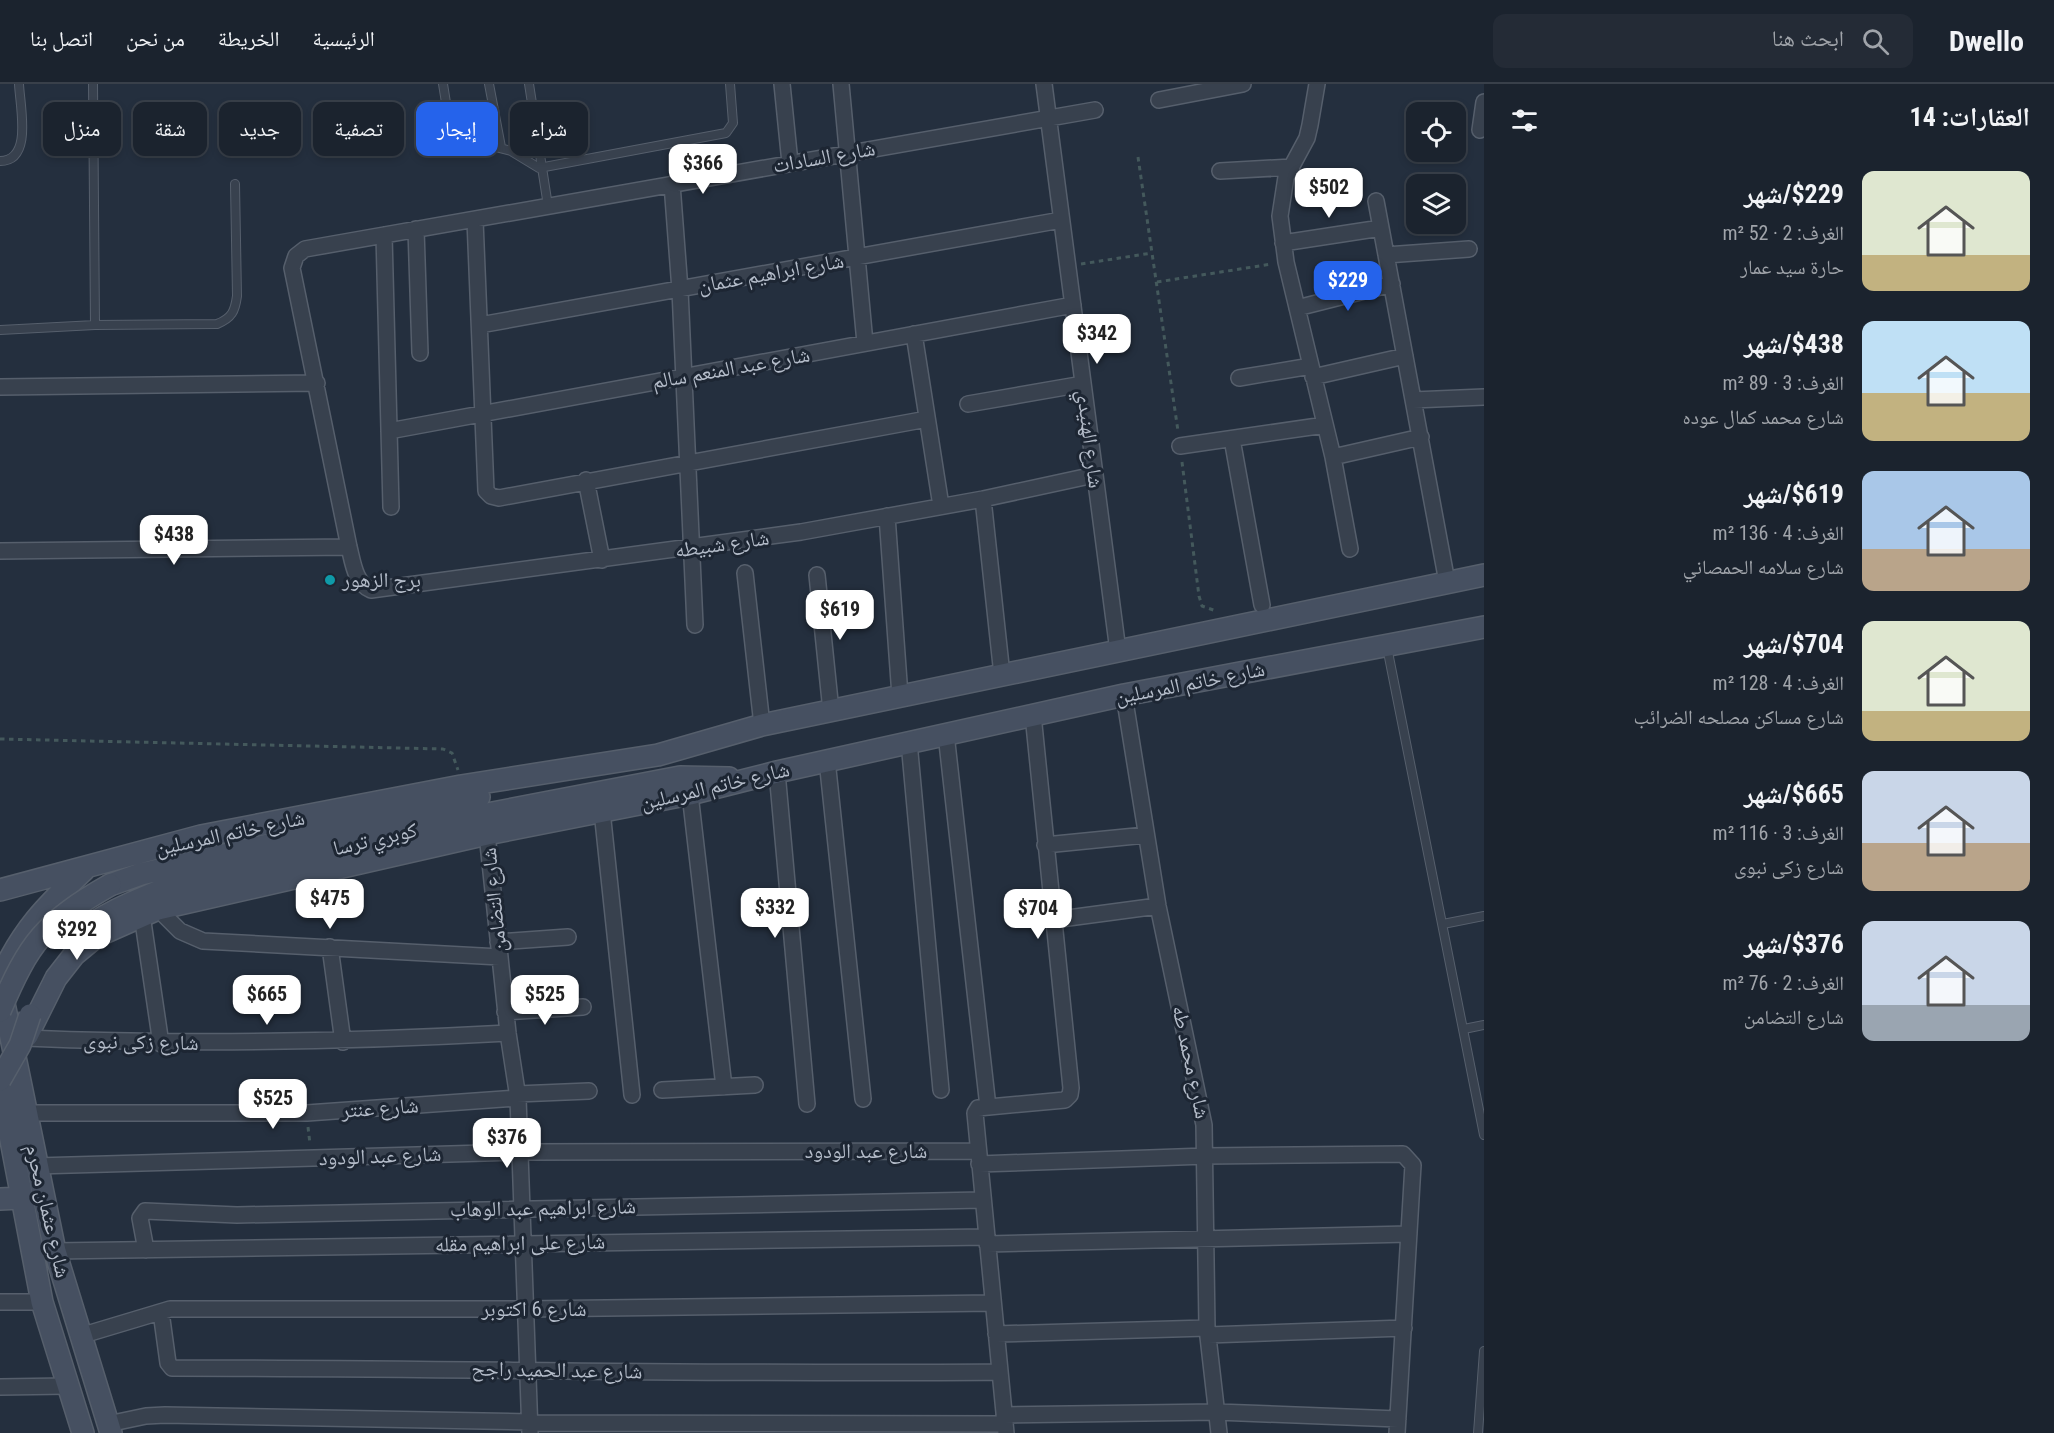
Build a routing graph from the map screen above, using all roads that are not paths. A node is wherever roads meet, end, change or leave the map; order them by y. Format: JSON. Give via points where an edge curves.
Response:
{"nodes":[{"id":1,"x":19,"y":84,"type":"edge"},
{"id":2,"x":93,"y":84,"type":"edge"},
{"id":3,"x":443,"y":84,"type":"edge"},
{"id":4,"x":489,"y":84,"type":"edge"},
{"id":5,"x":529,"y":84,"type":"edge"},
{"id":6,"x":730,"y":84,"type":"edge"},
{"id":7,"x":782,"y":84,"type":"edge"},
{"id":8,"x":841,"y":84,"type":"edge"},
{"id":9,"x":1044,"y":84,"type":"edge"},
{"id":10,"x":1243,"y":84,"type":"edge"},
{"id":11,"x":1317,"y":84,"type":"edge"},
{"id":12,"x":1159,"y":99,"type":"dead end"},
{"id":13,"x":1484,"y":102,"type":"edge"},
{"id":14,"x":1095,"y":110,"type":"dead end"},
{"id":15,"x":1048,"y":118,"type":"junction"},
{"id":16,"x":1480,"y":130,"type":"dead end"},
{"id":17,"x":501,"y":147,"type":"junction"},
{"id":18,"x":846,"y":153,"type":"junction"},
{"id":19,"x":0,"y":161,"type":"edge"},
{"id":20,"x":790,"y":163,"type":"junction"},
{"id":21,"x":1292,"y":166,"type":"junction"},
{"id":22,"x":542,"y":168,"type":"junction"},
{"id":23,"x":1220,"y":171,"type":"dead end"},
{"id":24,"x":235,"y":184,"type":"dead end"},
{"id":25,"x":672,"y":184,"type":"junction"},
{"id":26,"x":1376,"y":201,"type":"dead end"},
{"id":27,"x":548,"y":206,"type":"junction"},
{"id":28,"x":475,"y":219,"type":"junction"},
{"id":29,"x":1062,"y":220,"type":"junction"},
{"id":30,"x":1381,"y":228,"type":"junction"},
{"id":31,"x":416,"y":229,"type":"junction"},
{"id":32,"x":384,"y":235,"type":"junction"},
{"id":33,"x":1283,"y":243,"type":"junction"},
{"id":34,"x":1469,"y":249,"type":"dead end"},
{"id":35,"x":1386,"y":255,"type":"junction"},
{"id":36,"x":856,"y":258,"type":"junction"},
{"id":37,"x":1392,"y":284,"type":"junction"},
{"id":38,"x":680,"y":290,"type":"junction"},
{"id":39,"x":1073,"y":305,"type":"junction"},
{"id":40,"x":1297,"y":308,"type":"junction"},
{"id":41,"x":95,"y":325,"type":"junction"},
{"id":42,"x":480,"y":325,"type":"junction"},
{"id":43,"x":0,"y":330,"type":"edge"},
{"id":44,"x":914,"y":334,"type":"junction"},
{"id":45,"x":865,"y":343,"type":"junction"},
{"id":46,"x":420,"y":353,"type":"dead end"},
{"id":47,"x":1405,"y":356,"type":"junction"},
{"id":48,"x":1312,"y":371,"type":"junction"},
{"id":49,"x":684,"y":376,"type":"junction"},
{"id":50,"x":1239,"y":378,"type":"dead end"},
{"id":51,"x":317,"y":383,"type":"junction"},
{"id":52,"x":1083,"y":384,"type":"junction"},
{"id":53,"x":0,"y":387,"type":"edge"},
{"id":54,"x":1484,"y":397,"type":"edge"},
{"id":55,"x":1413,"y":400,"type":"junction"},
{"id":56,"x":968,"y":404,"type":"dead end"},
{"id":57,"x":484,"y":413,"type":"junction"},
{"id":58,"x":927,"y":419,"type":"junction"},
{"id":59,"x":1325,"y":425,"type":"junction"},
{"id":60,"x":389,"y":431,"type":"junction"},
{"id":61,"x":1421,"y":437,"type":"junction"},
{"id":62,"x":1232,"y":439,"type":"junction"},
{"id":63,"x":1180,"y":447,"type":"dead end"},
{"id":64,"x":1333,"y":457,"type":"junction"},
{"id":65,"x":688,"y":462,"type":"junction"},
{"id":66,"x":1094,"y":476,"type":"junction"},
{"id":67,"x":586,"y":480,"type":"junction"},
{"id":68,"x":983,"y":500,"type":"junction"},
{"id":69,"x":941,"y":506,"type":"junction"},
{"id":70,"x":391,"y":507,"type":"dead end"},
{"id":71,"x":887,"y":516,"type":"junction"},
{"id":72,"x":349,"y":548,"type":"junction"},
{"id":73,"x":692,"y":548,"type":"junction"},
{"id":74,"x":1350,"y":549,"type":"dead end"},
{"id":75,"x":0,"y":551,"type":"edge"},
{"id":76,"x":602,"y":560,"type":"junction"},
{"id":77,"x":746,"y":573,"type":"dead end"},
{"id":78,"x":817,"y":575,"type":"dead end"},
{"id":79,"x":1482,"y":576,"type":"edge"},
{"id":80,"x":1447,"y":582,"type":"junction"},
{"id":81,"x":1262,"y":605,"type":"dead end"},
{"id":82,"x":695,"y":625,"type":"dead end"},
{"id":83,"x":1484,"y":627,"type":"edge"},
{"id":84,"x":1386,"y":645,"type":"junction"},
{"id":85,"x":1118,"y":651,"type":"junction"},
{"id":86,"x":1002,"y":675,"type":"junction"},
{"id":87,"x":1124,"y":695,"type":"junction"},
{"id":88,"x":900,"y":696,"type":"junction"},
{"id":89,"x":831,"y":711,"type":"junction"},
{"id":90,"x":1033,"y":715,"type":"junction"},
{"id":91,"x":762,"y":725,"type":"junction"},
{"id":92,"x":946,"y":734,"type":"junction"},
{"id":93,"x":909,"y":742,"type":"junction"},
{"id":94,"x":658,"y":755,"type":"junction"},
{"id":95,"x":827,"y":760,"type":"junction"},
{"id":96,"x":777,"y":772,"type":"junction"},
{"id":97,"x":742,"y":780,"type":"junction"},
{"id":98,"x":690,"y":794,"type":"junction"},
{"id":99,"x":602,"y":811,"type":"junction"},
{"id":100,"x":487,"y":834,"type":"junction"},
{"id":101,"x":1146,"y":835,"type":"junction"},
{"id":102,"x":1046,"y":845,"type":"junction"},
{"id":103,"x":87,"y":868,"type":"junction"},
{"id":104,"x":0,"y":890,"type":"edge"},
{"id":105,"x":1158,"y":906,"type":"junction"},
{"id":106,"x":150,"y":912,"type":"junction"},
{"id":107,"x":1484,"y":916,"type":"edge"},
{"id":108,"x":1053,"y":920,"type":"junction"},
{"id":109,"x":1443,"y":924,"type":"junction"},
{"id":110,"x":568,"y":937,"type":"dead end"},
{"id":111,"x":330,"y":947,"type":"junction"},
{"id":112,"x":499,"y":949,"type":"junction"},
{"id":113,"x":0,"y":979,"type":"edge"},
{"id":114,"x":0,"y":984,"type":"edge"},
{"id":115,"x":583,"y":1007,"type":"dead end"},
{"id":116,"x":0,"y":1011,"type":"edge"},
{"id":117,"x":506,"y":1012,"type":"junction"},
{"id":118,"x":1484,"y":1025,"type":"edge"},
{"id":119,"x":1464,"y":1029,"type":"junction"},
{"id":120,"x":508,"y":1033,"type":"junction"},
{"id":121,"x":26,"y":1038,"type":"junction"},
{"id":122,"x":344,"y":1042,"type":"junction"},
{"id":123,"x":160,"y":1044,"type":"junction"},
{"id":124,"x":15,"y":1057,"type":"junction"},
{"id":125,"x":0,"y":1082,"type":"edge"},
{"id":126,"x":755,"y":1084,"type":"dead end"},
{"id":127,"x":724,"y":1086,"type":"junction"},
{"id":128,"x":662,"y":1090,"type":"dead end"},
{"id":129,"x":941,"y":1090,"type":"dead end"},
{"id":130,"x":589,"y":1091,"type":"dead end"},
{"id":131,"x":632,"y":1095,"type":"dead end"},
{"id":132,"x":518,"y":1096,"type":"junction"},
{"id":133,"x":863,"y":1099,"type":"dead end"},
{"id":134,"x":807,"y":1104,"type":"dead end"},
{"id":135,"x":983,"y":1107,"type":"junction"},
{"id":136,"x":1482,"y":1110,"type":"edge"},
{"id":137,"x":26,"y":1113,"type":"junction"},
{"id":138,"x":1484,"y":1135,"type":"edge"},
{"id":139,"x":521,"y":1152,"type":"junction"},
{"id":140,"x":1206,"y":1156,"type":"junction"},
{"id":141,"x":978,"y":1158,"type":"junction"},
{"id":142,"x":36,"y":1166,"type":"junction"},
{"id":143,"x":21,"y":1198,"type":"junction"},
{"id":144,"x":0,"y":1199,"type":"edge"},
{"id":145,"x":982,"y":1200,"type":"junction"},
{"id":146,"x":523,"y":1208,"type":"junction"},
{"id":147,"x":1409,"y":1234,"type":"junction"},
{"id":148,"x":1204,"y":1238,"type":"junction"},
{"id":149,"x":986,"y":1240,"type":"junction"},
{"id":150,"x":524,"y":1242,"type":"junction"},
{"id":151,"x":146,"y":1250,"type":"junction"},
{"id":152,"x":55,"y":1251,"type":"junction"},
{"id":153,"x":0,"y":1302,"type":"edge"},
{"id":154,"x":42,"y":1302,"type":"junction"},
{"id":155,"x":993,"y":1303,"type":"junction"},
{"id":156,"x":526,"y":1309,"type":"junction"},
{"id":157,"x":161,"y":1312,"type":"junction"},
{"id":158,"x":1404,"y":1328,"type":"junction"},
{"id":159,"x":1208,"y":1332,"type":"junction"},
{"id":160,"x":996,"y":1334,"type":"junction"},
{"id":161,"x":80,"y":1336,"type":"junction"},
{"id":162,"x":1484,"y":1351,"type":"edge"},
{"id":163,"x":528,"y":1368,"type":"junction"},
{"id":164,"x":999,"y":1372,"type":"junction"},
{"id":165,"x":68,"y":1386,"type":"junction"},
{"id":166,"x":0,"y":1387,"type":"edge"},
{"id":167,"x":1217,"y":1412,"type":"junction"},
{"id":168,"x":1005,"y":1424,"type":"edge"},
{"id":169,"x":530,"y":1426,"type":"edge"},
{"id":170,"x":1398,"y":1426,"type":"edge"},
{"id":171,"x":109,"y":1429,"type":"edge"},
{"id":172,"x":82,"y":1433,"type":"edge"},
{"id":173,"x":1219,"y":1433,"type":"edge"},
{"id":174,"x":1478,"y":1433,"type":"edge"}],
"edges":[{"from":1,"to":19,"type":"lane","via":[[21,145],[15,158]]},
{"from":2,"to":41,"type":"lane"},
{"from":3,"to":17,"type":"lane","via":[[448,115],[456,130],[472,141]]},
{"from":4,"to":17,"type":"lane"},
{"from":5,"to":22,"type":"lane"},
{"from":6,"to":22,"type":"lane","via":[[733,123],[726,133]]},
{"from":7,"to":20,"type":"street"},
{"from":8,"to":18,"type":"street"},
{"from":9,"to":15,"type":"street","name":"شارع الهنيدي"},
{"from":10,"to":12,"type":"street"},
{"from":11,"to":21,"type":"street","via":[[1307,138]]},
{"from":13,"to":16,"type":"street"},
{"from":14,"to":15,"type":"street","name":"شارع السادات"},
{"from":15,"to":18,"type":"street","name":"شارع السادات"},
{"from":15,"to":29,"type":"street","name":"شارع الهنيدي"},
{"from":17,"to":22,"type":"lane","via":[[535,168]]},
{"from":18,"to":20,"type":"street","name":"شارع السادات"},
{"from":18,"to":36,"type":"street"},
{"from":20,"to":25,"type":"street","name":"شارع السادات"},
{"from":21,"to":23,"type":"street"},
{"from":21,"to":33,"type":"street","via":[[1280,204]]},
{"from":22,"to":27,"type":"lane"},
{"from":24,"to":41,"type":"lane","via":[[237,296],[235,310],[228,320],[218,324]]},
{"from":25,"to":27,"type":"street","name":"شارع السادات"},
{"from":25,"to":38,"type":"street"},
{"from":26,"to":30,"type":"street"},
{"from":27,"to":28,"type":"street","name":"شارع السادات"},
{"from":28,"to":31,"type":"street","name":"شارع السادات"},
{"from":28,"to":42,"type":"street"},
{"from":29,"to":36,"type":"street","name":"شارع ابراهيم عثمان"},
{"from":29,"to":39,"type":"street","name":"شارع الهنيدي"},
{"from":30,"to":33,"type":"street"},
{"from":30,"to":35,"type":"street"},
{"from":31,"to":32,"type":"street","name":"شارع السادات"},
{"from":31,"to":46,"type":"street"},
{"from":32,"to":51,"type":"street","name":"شارع السادات","via":[[305,249],[296,256],[292,268]]},
{"from":32,"to":60,"type":"street"},
{"from":33,"to":40,"type":"street"},
{"from":34,"to":35,"type":"street"},
{"from":35,"to":37,"type":"street"},
{"from":36,"to":38,"type":"street","name":"شارع ابراهيم عثمان"},
{"from":36,"to":45,"type":"street"},
{"from":37,"to":40,"type":"street"},
{"from":37,"to":47,"type":"street"},
{"from":38,"to":42,"type":"street","name":"شارع ابراهيم عثمان"},
{"from":38,"to":49,"type":"street"},
{"from":39,"to":44,"type":"street","name":"شارع عبد المنعم سالم"},
{"from":39,"to":52,"type":"street","name":"شارع الهنيدي"},
{"from":40,"to":48,"type":"street"},
{"from":41,"to":43,"type":"lane"},
{"from":42,"to":57,"type":"street"},
{"from":44,"to":45,"type":"street","name":"شارع عبد المنعم سالم"},
{"from":44,"to":58,"type":"street"},
{"from":45,"to":49,"type":"street","name":"شارع عبد المنعم سالم"},
{"from":47,"to":48,"type":"street"},
{"from":47,"to":55,"type":"street"},
{"from":48,"to":50,"type":"street"},
{"from":48,"to":59,"type":"street"},
{"from":49,"to":57,"type":"street","name":"شارع عبد المنعم سالم"},
{"from":49,"to":65,"type":"street"},
{"from":51,"to":53,"type":"street"},
{"from":51,"to":72,"type":"street"},
{"from":52,"to":56,"type":"street"},
{"from":52,"to":66,"type":"street","name":"شارع الهنيدي"},
{"from":54,"to":55,"type":"street"},
{"from":55,"to":61,"type":"street"},
{"from":57,"to":60,"type":"street","name":"شارع عبد المنعم سالم"},
{"from":57,"to":67,"type":"street","via":[[486,491],[491,496],[499,498]]},
{"from":58,"to":65,"type":"street"},
{"from":58,"to":69,"type":"street"},
{"from":59,"to":62,"type":"street"},
{"from":59,"to":64,"type":"street"},
{"from":60,"to":70,"type":"street"},
{"from":61,"to":64,"type":"street"},
{"from":61,"to":80,"type":"street"},
{"from":62,"to":63,"type":"street"},
{"from":62,"to":81,"type":"street"},
{"from":64,"to":74,"type":"street"},
{"from":65,"to":67,"type":"street"},
{"from":65,"to":73,"type":"street"},
{"from":66,"to":68,"type":"street","name":"شارع شبيطه"},
{"from":66,"to":85,"type":"street","name":"شارع الهنيدي"},
{"from":67,"to":76,"type":"street"},
{"from":68,"to":69,"type":"street","name":"شارع شبيطه"},
{"from":68,"to":86,"type":"street"},
{"from":69,"to":71,"type":"street","name":"شارع شبيطه"},
{"from":71,"to":73,"type":"street","name":"شارع شبيطه"},
{"from":71,"to":88,"type":"street"},
{"from":72,"to":75,"type":"street"},
{"from":72,"to":76,"type":"street","name":"شارع شبيطه","via":[[360,584],[377,591]]},
{"from":73,"to":76,"type":"street","name":"شارع شبيطه"},
{"from":73,"to":82,"type":"street"},
{"from":77,"to":91,"type":"street"},
{"from":78,"to":89,"type":"street"},
{"from":79,"to":80,"type":"main road","name":"شارع خاتم المرسلين"},
{"from":80,"to":85,"type":"main road","name":"شارع خاتم المرسلين"},
{"from":83,"to":84,"type":"main road","name":"شارع خاتم المرسلين"},
{"from":84,"to":87,"type":"main road","name":"شارع خاتم المرسلين"},
{"from":84,"to":109,"type":"lane"},
{"from":85,"to":86,"type":"main road","name":"شارع خاتم المرسلين"},
{"from":86,"to":88,"type":"main road","name":"شارع خاتم المرسلين"},
{"from":87,"to":90,"type":"main road","name":"شارع خاتم المرسلين"},
{"from":87,"to":101,"type":"street","name":"شارع محمد طه"},
{"from":88,"to":89,"type":"main road","name":"شارع خاتم المرسلين"},
{"from":89,"to":91,"type":"main road","name":"شارع خاتم المرسلين"},
{"from":90,"to":92,"type":"main road","name":"شارع خاتم المرسلين"},
{"from":90,"to":102,"type":"street"},
{"from":91,"to":94,"type":"main road","name":"شارع خاتم المرسلين"},
{"from":92,"to":93,"type":"main road","name":"شارع خاتم المرسلين"},
{"from":92,"to":135,"type":"street"},
{"from":93,"to":95,"type":"main road","name":"شارع خاتم المرسلين"},
{"from":93,"to":129,"type":"street"},
{"from":94,"to":103,"type":"main road","name":"شارع خاتم المرسلين","via":[[461,786],[201,836]]},
{"from":94,"to":116,"type":"main road","name":"كوبري ترسا","bridge":true,"via":[[110,885],[52,922],[31,947]]},
{"from":95,"to":96,"type":"main road","name":"شارع خاتم المرسلين"},
{"from":95,"to":133,"type":"street"},
{"from":96,"to":97,"type":"main road","name":"شارع خاتم المرسلين"},
{"from":96,"to":134,"type":"street"},
{"from":97,"to":98,"type":"main road","name":"شارع خاتم المرسلين"},
{"from":97,"to":125,"type":"main road","name":"كوبري ترسا","bridge":true,"via":[[680,777],[477,816],[162,890],[122,906],[91,923],[65,945],[45,974],[20,1045]]},
{"from":98,"to":99,"type":"main road","name":"شارع خاتم المرسلين"},
{"from":98,"to":127,"type":"street"},
{"from":99,"to":100,"type":"main road","name":"شارع خاتم المرسلين"},
{"from":99,"to":131,"type":"street"},
{"from":100,"to":106,"type":"main road","name":"شارع خاتم المرسلين"},
{"from":100,"to":112,"type":"street","name":"شارع التضامن"},
{"from":101,"to":102,"type":"street"},
{"from":101,"to":105,"type":"street","name":"شارع محمد طه"},
{"from":102,"to":108,"type":"street"},
{"from":103,"to":104,"type":"main road","name":"شارع خاتم المرسلين"},
{"from":103,"to":113,"type":"main road","via":[[35,918],[15,946]]},
{"from":105,"to":108,"type":"street"},
{"from":105,"to":140,"type":"street","name":"شارع محمد طه","via":[[1204,1125]]},
{"from":106,"to":111,"type":"street","via":[[203,941]]},
{"from":106,"to":121,"type":"main road","name":"شارع خاتم المرسلين","via":[[96,936],[74,955],[56,978]]},
{"from":106,"to":123,"type":"street"},
{"from":107,"to":109,"type":"lane"},
{"from":108,"to":135,"type":"street","via":[[1070,1095],[1065,1100]]},
{"from":109,"to":119,"type":"lane"},
{"from":110,"to":112,"type":"street"},
{"from":111,"to":112,"type":"street"},
{"from":111,"to":122,"type":"street"},
{"from":112,"to":117,"type":"street","name":"شارع التضامن"},
{"from":114,"to":124,"type":"main road","name":"شارع عثمان محرم"},
{"from":115,"to":117,"type":"street"},
{"from":117,"to":120,"type":"street","name":"شارع التضامن"},
{"from":118,"to":119,"type":"lane"},
{"from":119,"to":136,"type":"lane"},
{"from":120,"to":122,"type":"street","name":"شارع زكى نبوى"},
{"from":120,"to":132,"type":"street","name":"شارع التضامن"},
{"from":121,"to":123,"type":"street","name":"شارع زكى نبوى"},
{"from":121,"to":124,"type":"main road","name":"شارع خاتم المرسلين"},
{"from":122,"to":123,"type":"street","name":"شارع زكى نبوى"},
{"from":124,"to":137,"type":"main road","name":"شارع عثمان محرم"},
{"from":125,"to":143,"type":"main road","name":"شارع عثمان محرم"},
{"from":126,"to":127,"type":"street"},
{"from":127,"to":128,"type":"street"},
{"from":130,"to":132,"type":"street","name":"شارع عنتر"},
{"from":132,"to":137,"type":"street","name":"شارع عنتر","via":[[307,1113]]},
{"from":132,"to":139,"type":"street","name":"شارع التضامن"},
{"from":135,"to":141,"type":"street","via":[[975,1113]]},
{"from":136,"to":138,"type":"lane"},
{"from":137,"to":142,"type":"main road","name":"شارع عثمان محرم"},
{"from":139,"to":141,"type":"street","name":"شارع عبد الودود"},
{"from":139,"to":142,"type":"street","name":"شارع عبد الودود"},
{"from":139,"to":146,"type":"street","name":"شارع التضامن"},
{"from":140,"to":141,"type":"street","name":"شارع عبد الودود"},
{"from":140,"to":147,"type":"street","name":"شارع عبد الودود","via":[[1404,1154],[1413,1165]]},
{"from":140,"to":148,"type":"street","name":"شارع محمد طه"},
{"from":141,"to":145,"type":"street"},
{"from":142,"to":152,"type":"main road","name":"شارع عثمان محرم"},
{"from":143,"to":144,"type":"main road"},
{"from":143,"to":154,"type":"main road","name":"شارع عثمان محرم"},
{"from":145,"to":146,"type":"street","name":"شارع ابراهيم عبد الوهاب"},
{"from":145,"to":149,"type":"street"},
{"from":146,"to":150,"type":"street","name":"شارع التضامن"},
{"from":146,"to":151,"type":"street","name":"شارع ابراهيم عبد الوهاب","via":[[237,1215],[145,1211],[140,1218]]},
{"from":147,"to":148,"type":"street","name":"شارع على ابراهيم مقله"},
{"from":147,"to":158,"type":"street"},
{"from":148,"to":149,"type":"street","name":"شارع على ابراهيم مقله"},
{"from":148,"to":159,"type":"street","name":"شارع محمد طه"},
{"from":149,"to":150,"type":"street","name":"شارع على ابراهيم مقله"},
{"from":149,"to":155,"type":"street"},
{"from":150,"to":151,"type":"street","name":"شارع على ابراهيم مقله"},
{"from":150,"to":156,"type":"street","name":"شارع التضامن"},
{"from":151,"to":152,"type":"street","name":"شارع على ابراهيم مقله"},
{"from":152,"to":161,"type":"main road","name":"شارع عثمان محرم"},
{"from":153,"to":154,"type":"street"},
{"from":154,"to":165,"type":"main road","name":"شارع عثمان محرم"},
{"from":155,"to":156,"type":"street","name":"شارع 6 اكتوبر"},
{"from":155,"to":160,"type":"street"},
{"from":156,"to":157,"type":"street","name":"شارع 6 اكتوبر"},
{"from":156,"to":163,"type":"street","name":"شارع التضامن"},
{"from":157,"to":161,"type":"street","name":"شارع 6 اكتوبر"},
{"from":157,"to":163,"type":"street","name":"شارع عبد الحميد راجح","via":[[172,1368]]},
{"from":158,"to":159,"type":"street"},
{"from":158,"to":170,"type":"street"},
{"from":159,"to":160,"type":"street"},
{"from":159,"to":167,"type":"street","name":"شارع محمد طه"},
{"from":160,"to":164,"type":"street"},
{"from":161,"to":171,"type":"main road","name":"شارع عثمان محرم"},
{"from":162,"to":174,"type":"lane"},
{"from":163,"to":164,"type":"street","name":"شارع عبد الحميد راجح","via":[[765,1374]]},
{"from":163,"to":169,"type":"street","name":"شارع التضامن"},
{"from":164,"to":168,"type":"street"},
{"from":165,"to":166,"type":"street"},
{"from":165,"to":172,"type":"main road","name":"شارع عثمان محرم"},
{"from":167,"to":168,"type":"street"},
{"from":167,"to":170,"type":"street"},
{"from":167,"to":173,"type":"street","name":"شارع محمد طه"},
{"from":168,"to":169,"type":"street"},
{"from":169,"to":171,"type":"street","via":[[165,1415],[146,1416]]}]}
